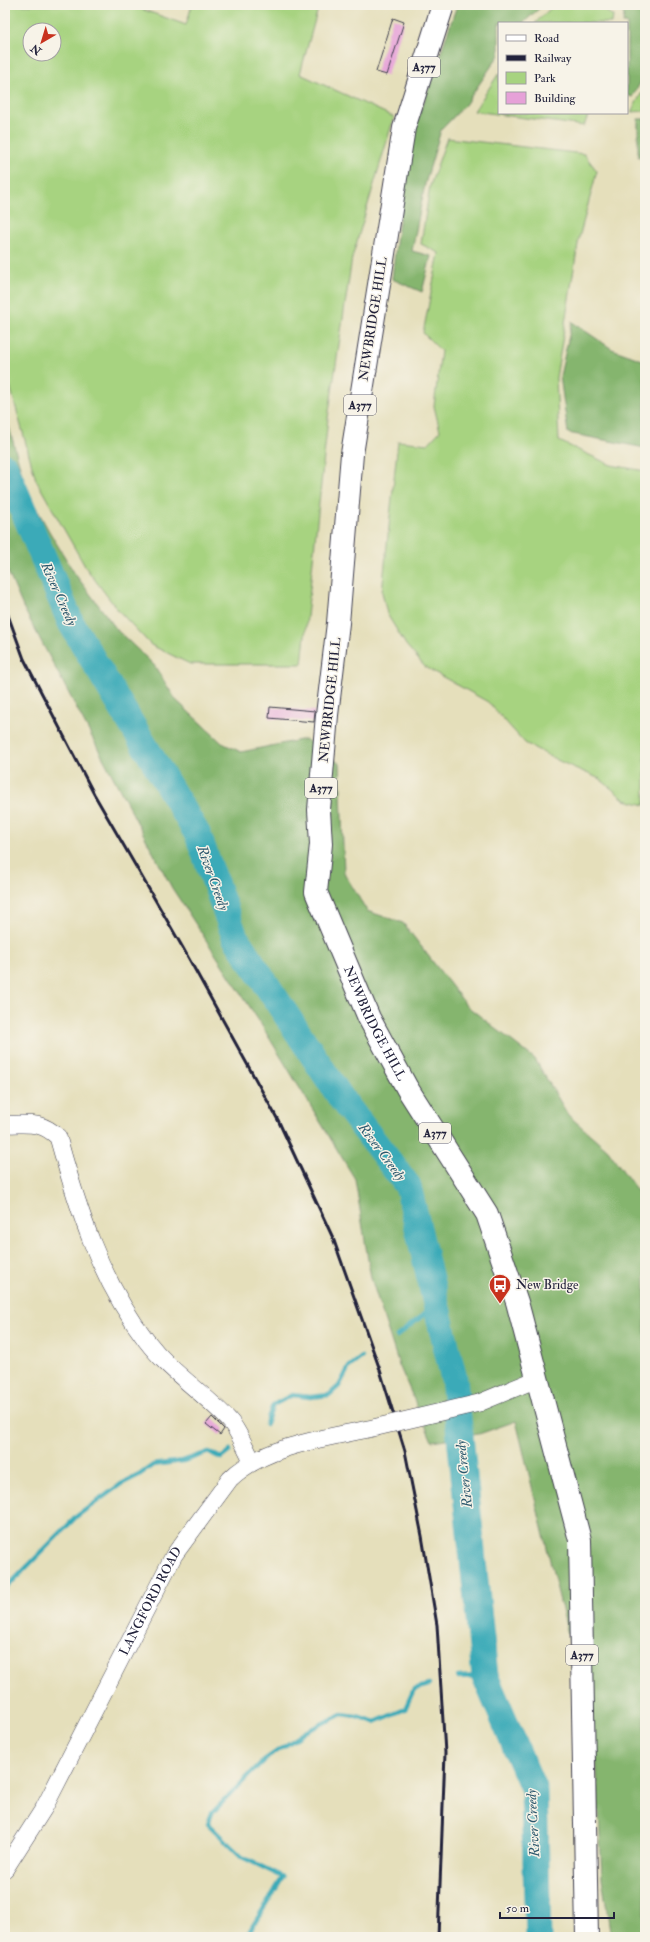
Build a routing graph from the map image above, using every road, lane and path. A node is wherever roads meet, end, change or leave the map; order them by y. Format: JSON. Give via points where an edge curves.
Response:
{"nodes":[{"id":1,"x":443,"y":5,"type":"edge"},
{"id":2,"x":5,"y":1124,"type":"edge"},
{"id":3,"x":537,"y":1379,"type":"junction"},
{"id":4,"x":253,"y":1462,"type":"junction"},
{"id":5,"x":5,"y":1870,"type":"edge"},
{"id":6,"x":587,"y":1937,"type":"edge"}],
"edges":[{"from":1,"to":3,"type":"highway","name":"NEWBRIDGE HILL","number":"A377","via":[[404,128],[352,454],[327,723],[316,892],[369,1018],[407,1088],[487,1214],[517,1302]]},
{"from":2,"to":4,"type":"street","via":[[38,1124],[48,1128],[58,1138],[88,1232],[102,1268],[119,1300],[146,1340],[170,1368],[230,1421]]},
{"from":3,"to":4,"type":"street","name":"LANGFORD ROAD","bridge":true,"via":[[479,1403],[285,1448]]},
{"from":3,"to":6,"type":"highway","number":"A377","via":[[580,1540]]},
{"from":4,"to":5,"type":"street","name":"LANGFORD ROAD","via":[[230,1480],[174,1555],[44,1808]]}]}
